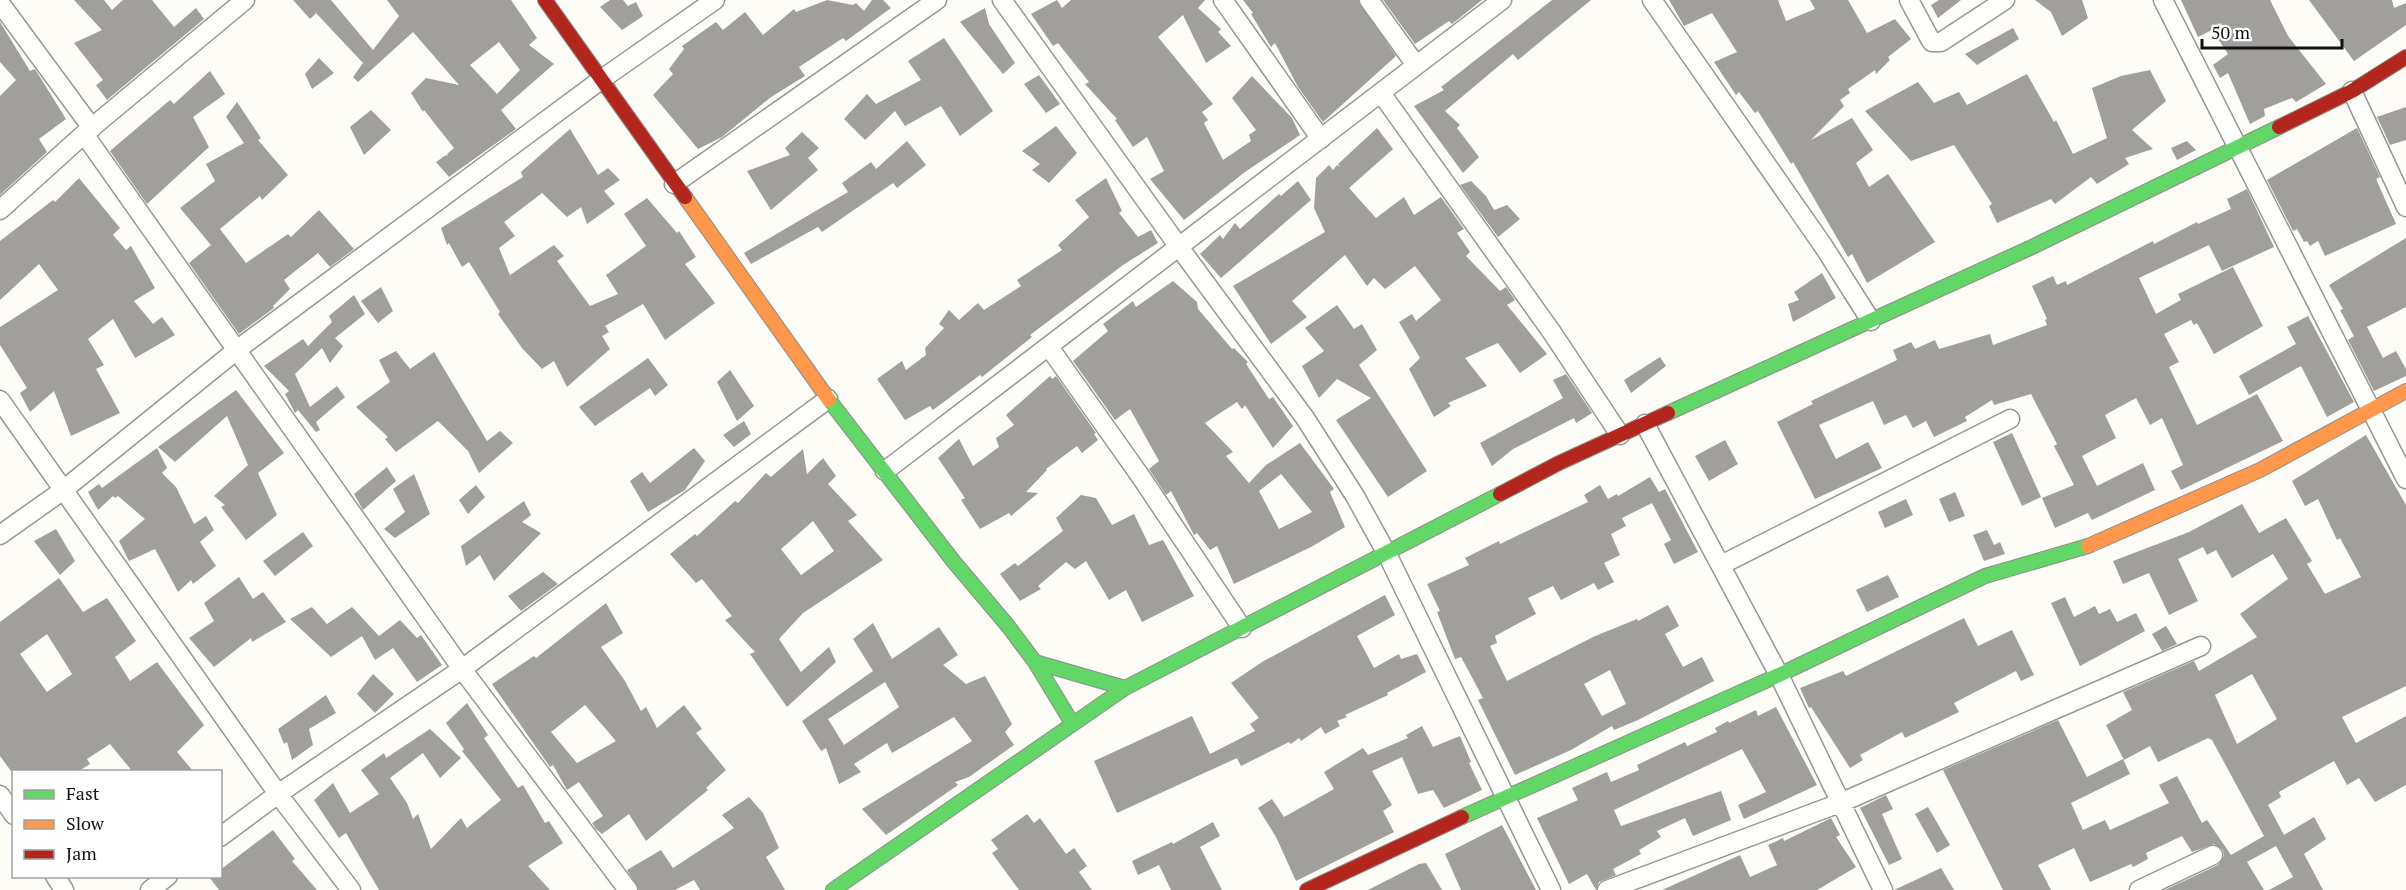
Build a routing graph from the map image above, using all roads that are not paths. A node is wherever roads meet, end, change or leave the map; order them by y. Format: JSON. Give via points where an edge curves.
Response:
{"nodes":[{"id":1,"x":245,"y":0,"type":"edge"},
{"id":2,"x":545,"y":0,"type":"edge"},
{"id":3,"x":715,"y":0,"type":"edge"},
{"id":4,"x":937,"y":0,"type":"edge"},
{"id":5,"x":1002,"y":0,"type":"edge"},
{"id":6,"x":1223,"y":0,"type":"edge"},
{"id":7,"x":1369,"y":0,"type":"edge"},
{"id":8,"x":1502,"y":0,"type":"edge"},
{"id":9,"x":1652,"y":0,"type":"edge"},
{"id":10,"x":1909,"y":0,"type":"edge"},
{"id":11,"x":2005,"y":0,"type":"edge"},
{"id":12,"x":2163,"y":0,"type":"edge"},
{"id":13,"x":0,"y":3,"type":"edge"},
{"id":14,"x":2406,"y":57,"type":"edge"},
{"id":15,"x":1416,"y":65,"type":"junction"},
{"id":16,"x":602,"y":79,"type":"junction"},
{"id":17,"x":2352,"y":91,"type":"junction"},
{"id":18,"x":1381,"y":93,"type":"junction"},
{"id":19,"x":88,"y":131,"type":"junction"},
{"id":20,"x":1321,"y":139,"type":"junction"},
{"id":21,"x":2235,"y":146,"type":"junction"},
{"id":22,"x":674,"y":184,"type":"junction"},
{"id":23,"x":2406,"y":207,"type":"edge"},
{"id":24,"x":0,"y":210,"type":"edge"},
{"id":25,"x":1179,"y":248,"type":"junction"},
{"id":26,"x":1871,"y":321,"type":"junction"},
{"id":27,"x":1049,"y":347,"type":"junction"},
{"id":28,"x":238,"y":349,"type":"junction"},
{"id":29,"x":2406,"y":391,"type":"edge"},
{"id":30,"x":828,"y":399,"type":"junction"},
{"id":31,"x":0,"y":400,"type":"edge"},
{"id":32,"x":2371,"y":410,"type":"junction"},
{"id":33,"x":2010,"y":419,"type":"dead end"},
{"id":34,"x":1645,"y":424,"type":"junction"},
{"id":35,"x":1620,"y":435,"type":"junction"},
{"id":36,"x":885,"y":471,"type":"junction"},
{"id":37,"x":2406,"y":479,"type":"edge"},
{"id":38,"x":62,"y":491,"type":"junction"},
{"id":39,"x":0,"y":535,"type":"edge"},
{"id":40,"x":1387,"y":554,"type":"junction"},
{"id":41,"x":1721,"y":564,"type":"junction"},
{"id":42,"x":1242,"y":628,"type":"junction"},
{"id":43,"x":2201,"y":646,"type":"dead end"},
{"id":44,"x":1035,"y":662,"type":"junction"},
{"id":45,"x":462,"y":669,"type":"junction"},
{"id":46,"x":1779,"y":675,"type":"junction"},
{"id":47,"x":1125,"y":688,"type":"junction"},
{"id":48,"x":1072,"y":723,"type":"junction"},
{"id":49,"x":278,"y":794,"type":"junction"},
{"id":50,"x":0,"y":795,"type":"edge"},
{"id":51,"x":1505,"y":796,"type":"junction"},
{"id":52,"x":1840,"y":803,"type":"junction"},
{"id":53,"x":12,"y":812,"type":"edge"},
{"id":54,"x":222,"y":836,"type":"edge"},
{"id":55,"x":2213,"y":855,"type":"dead end"},
{"id":56,"x":165,"y":878,"type":"edge"},
{"id":57,"x":150,"y":890,"type":"edge"},
{"id":58,"x":351,"y":890,"type":"edge"},
{"id":59,"x":628,"y":890,"type":"edge"},
{"id":60,"x":833,"y":890,"type":"edge"},
{"id":61,"x":1307,"y":890,"type":"edge"},
{"id":62,"x":1551,"y":890,"type":"edge"},
{"id":63,"x":1607,"y":890,"type":"edge"},
{"id":64,"x":1884,"y":890,"type":"edge"},
{"id":65,"x":2139,"y":890,"type":"edge"}],
"edges":[{"from":1,"to":19,"type":"street"},
{"from":2,"to":16,"type":"street"},
{"from":3,"to":16,"type":"street"},
{"from":4,"to":22,"type":"street"},
{"from":5,"to":25,"type":"street"},
{"from":6,"to":20,"type":"street"},
{"from":7,"to":15,"type":"street"},
{"from":8,"to":15,"type":"street"},
{"from":9,"to":26,"type":"street"},
{"from":10,"to":11,"type":"street","via":[[1935,42],[1941,42]]},
{"from":12,"to":21,"type":"street"},
{"from":13,"to":19,"type":"street"},
{"from":14,"to":17,"type":"street"},
{"from":15,"to":18,"type":"street"},
{"from":16,"to":22,"type":"street"},
{"from":16,"to":28,"type":"street"},
{"from":17,"to":21,"type":"street"},
{"from":17,"to":23,"type":"street"},
{"from":18,"to":20,"type":"street"},
{"from":18,"to":35,"type":"street","via":[[1551,331]]},
{"from":19,"to":24,"type":"street"},
{"from":19,"to":28,"type":"street"},
{"from":20,"to":25,"type":"street"},
{"from":21,"to":26,"type":"street","via":[[2032,247]]},
{"from":21,"to":32,"type":"street"},
{"from":22,"to":30,"type":"street"},
{"from":25,"to":27,"type":"street"},
{"from":25,"to":40,"type":"street","via":[[1305,418]]},
{"from":26,"to":34,"type":"street"},
{"from":27,"to":36,"type":"street"},
{"from":27,"to":42,"type":"street"},
{"from":28,"to":38,"type":"street"},
{"from":28,"to":45,"type":"street"},
{"from":29,"to":32,"type":"street"},
{"from":30,"to":36,"type":"street"},
{"from":30,"to":45,"type":"street"},
{"from":31,"to":38,"type":"street"},
{"from":32,"to":37,"type":"street"},
{"from":32,"to":46,"type":"street","via":[[2260,470],[2173,510],[2099,543],[1985,576]]},
{"from":33,"to":41,"type":"street"},
{"from":34,"to":35,"type":"street"},
{"from":34,"to":41,"type":"street"},
{"from":35,"to":40,"type":"street","via":[[1558,463]]},
{"from":36,"to":44,"type":"street"},
{"from":38,"to":39,"type":"street"},
{"from":38,"to":49,"type":"street"},
{"from":40,"to":42,"type":"street"},
{"from":40,"to":51,"type":"street"},
{"from":41,"to":46,"type":"street"},
{"from":42,"to":47,"type":"street"},
{"from":43,"to":52,"type":"street"},
{"from":44,"to":47,"type":"street"},
{"from":44,"to":48,"type":"street"},
{"from":45,"to":49,"type":"street"},
{"from":45,"to":59,"type":"street"},
{"from":46,"to":51,"type":"street"},
{"from":46,"to":52,"type":"street"},
{"from":47,"to":48,"type":"street"},
{"from":48,"to":60,"type":"street"},
{"from":49,"to":54,"type":"street"},
{"from":49,"to":58,"type":"street"},
{"from":50,"to":53,"type":"street"},
{"from":51,"to":61,"type":"street"},
{"from":51,"to":62,"type":"street"},
{"from":52,"to":63,"type":"street"},
{"from":52,"to":64,"type":"street"},
{"from":55,"to":65,"type":"street"},
{"from":56,"to":57,"type":"street"}]}
